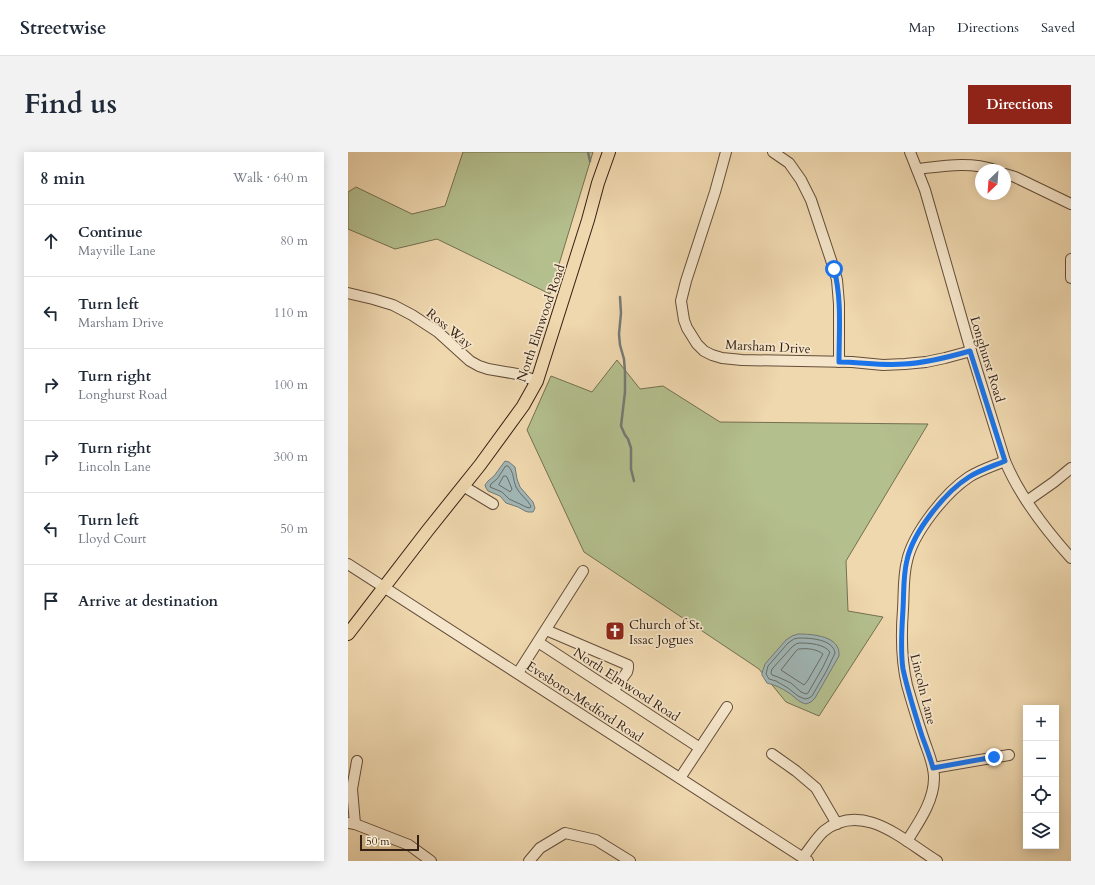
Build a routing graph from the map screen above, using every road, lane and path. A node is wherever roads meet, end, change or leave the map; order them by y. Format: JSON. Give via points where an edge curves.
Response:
{"nodes":[{"id":1,"x":609,"y":152,"type":"edge"},
{"id":2,"x":726,"y":152,"type":"edge"},
{"id":3,"x":773,"y":152,"type":"edge"},
{"id":4,"x":910,"y":152,"type":"edge"},
{"id":5,"x":975,"y":166,"type":"edge"},
{"id":6,"x":917,"y":169,"type":"junction"},
{"id":7,"x":1011,"y":176,"type":"edge"},
{"id":8,"x":1071,"y":204,"type":"edge"},
{"id":9,"x":1071,"y":259,"type":"edge"},
{"id":10,"x":1071,"y":278,"type":"edge"},
{"id":11,"x":348,"y":293,"type":"edge"},
{"id":12,"x":970,"y":351,"type":"junction"},
{"id":13,"x":839,"y":362,"type":"junction"},
{"id":14,"x":537,"y":381,"type":"junction"},
{"id":15,"x":1005,"y":461,"type":"junction"},
{"id":16,"x":1071,"y":468,"type":"edge"},
{"id":17,"x":463,"y":486,"type":"junction"},
{"id":18,"x":1027,"y":501,"type":"junction"},
{"id":19,"x":493,"y":504,"type":"dead end"},
{"id":20,"x":1071,"y":558,"type":"edge"},
{"id":21,"x":348,"y":564,"type":"edge"},
{"id":22,"x":583,"y":571,"type":"dead end"},
{"id":23,"x":384,"y":587,"type":"junction"},
{"id":24,"x":546,"y":630,"type":"junction"},
{"id":25,"x":348,"y":634,"type":"edge"},
{"id":26,"x":538,"y":642,"type":"junction"},
{"id":27,"x":518,"y":673,"type":"junction"},
{"id":28,"x":613,"y":691,"type":"junction"},
{"id":29,"x":727,"y":708,"type":"dead end"},
{"id":30,"x":700,"y":748,"type":"junction"},
{"id":31,"x":772,"y":754,"type":"dead end"},
{"id":32,"x":1009,"y":755,"type":"dead end"},
{"id":33,"x":357,"y":761,"type":"dead end"},
{"id":34,"x":933,"y":768,"type":"junction"},
{"id":35,"x":680,"y":778,"type":"junction"},
{"id":36,"x":351,"y":823,"type":"edge"},
{"id":37,"x":838,"y":824,"type":"junction"},
{"id":38,"x":907,"y":841,"type":"junction"},
{"id":39,"x":806,"y":859,"type":"edge"},
{"id":40,"x":431,"y":861,"type":"edge"},
{"id":41,"x":529,"y":861,"type":"edge"},
{"id":42,"x":630,"y":861,"type":"edge"},
{"id":43,"x":936,"y":861,"type":"edge"}],
"edges":[{"from":1,"to":14,"type":"main road","name":"North Elmwood Road"},
{"from":2,"to":13,"type":"street","name":"Marsham Drive","via":[[681,301],[684,320],[691,337],[704,351],[722,358]]},
{"from":3,"to":13,"type":"street","via":[[788,163],[801,180],[811,200],[832,263],[839,292]]},
{"from":4,"to":6,"type":"street","name":"Longhurst Road"},
{"from":5,"to":6,"type":"street"},
{"from":6,"to":12,"type":"street","name":"Longhurst Road"},
{"from":7,"to":8,"type":"street"},
{"from":9,"to":10,"type":"street"},
{"from":11,"to":14,"type":"street","name":"Ross Way","via":[[393,305],[412,315],[438,332],[479,366]]},
{"from":12,"to":13,"type":"street","name":"Marsham Drive","via":[[905,364]]},
{"from":12,"to":15,"type":"street","name":"Longhurst Road"},
{"from":14,"to":17,"type":"main road","name":"North Elmwood Road","via":[[491,450]]},
{"from":15,"to":18,"type":"street","name":"Longhurst Road"},
{"from":15,"to":34,"type":"street","name":"Lincoln Lane","via":[[971,476],[941,502],[921,530],[907,560],[902,616],[903,668]]},
{"from":16,"to":18,"type":"street"},
{"from":17,"to":19,"type":"street"},
{"from":17,"to":23,"type":"main road","name":"North Elmwood Road"},
{"from":18,"to":20,"type":"street","name":"Longhurst Road"},
{"from":21,"to":23,"type":"street","name":"Evesboro-Medford Road"},
{"from":22,"to":24,"type":"street"},
{"from":23,"to":25,"type":"main road","name":"North Elmwood Road"},
{"from":23,"to":27,"type":"street","name":"Evesboro-Medford Road"},
{"from":24,"to":26,"type":"street"},
{"from":24,"to":28,"type":"street","via":[[628,665],[627,672]]},
{"from":26,"to":27,"type":"street"},
{"from":26,"to":28,"type":"street","name":"North Elmwood Road"},
{"from":27,"to":35,"type":"street","name":"Evesboro-Medford Road"},
{"from":28,"to":30,"type":"street","name":"North Elmwood Road"},
{"from":29,"to":30,"type":"street"},
{"from":30,"to":35,"type":"street"},
{"from":31,"to":37,"type":"street","via":[[816,788]]},
{"from":32,"to":34,"type":"street"},
{"from":33,"to":36,"type":"street","via":[[352,789]]},
{"from":34,"to":38,"type":"street","name":"Lincoln Lane","via":[[933,787],[927,805]]},
{"from":35,"to":39,"type":"street","name":"Evesboro-Medford Road"},
{"from":36,"to":40,"type":"street","via":[[409,845]]},
{"from":37,"to":38,"type":"street","via":[[862,820],[882,827]]},
{"from":37,"to":39,"type":"street","via":[[819,836]]},
{"from":38,"to":43,"type":"street"},
{"from":41,"to":42,"type":"street","via":[[540,848],[565,833],[596,840]]}]}
